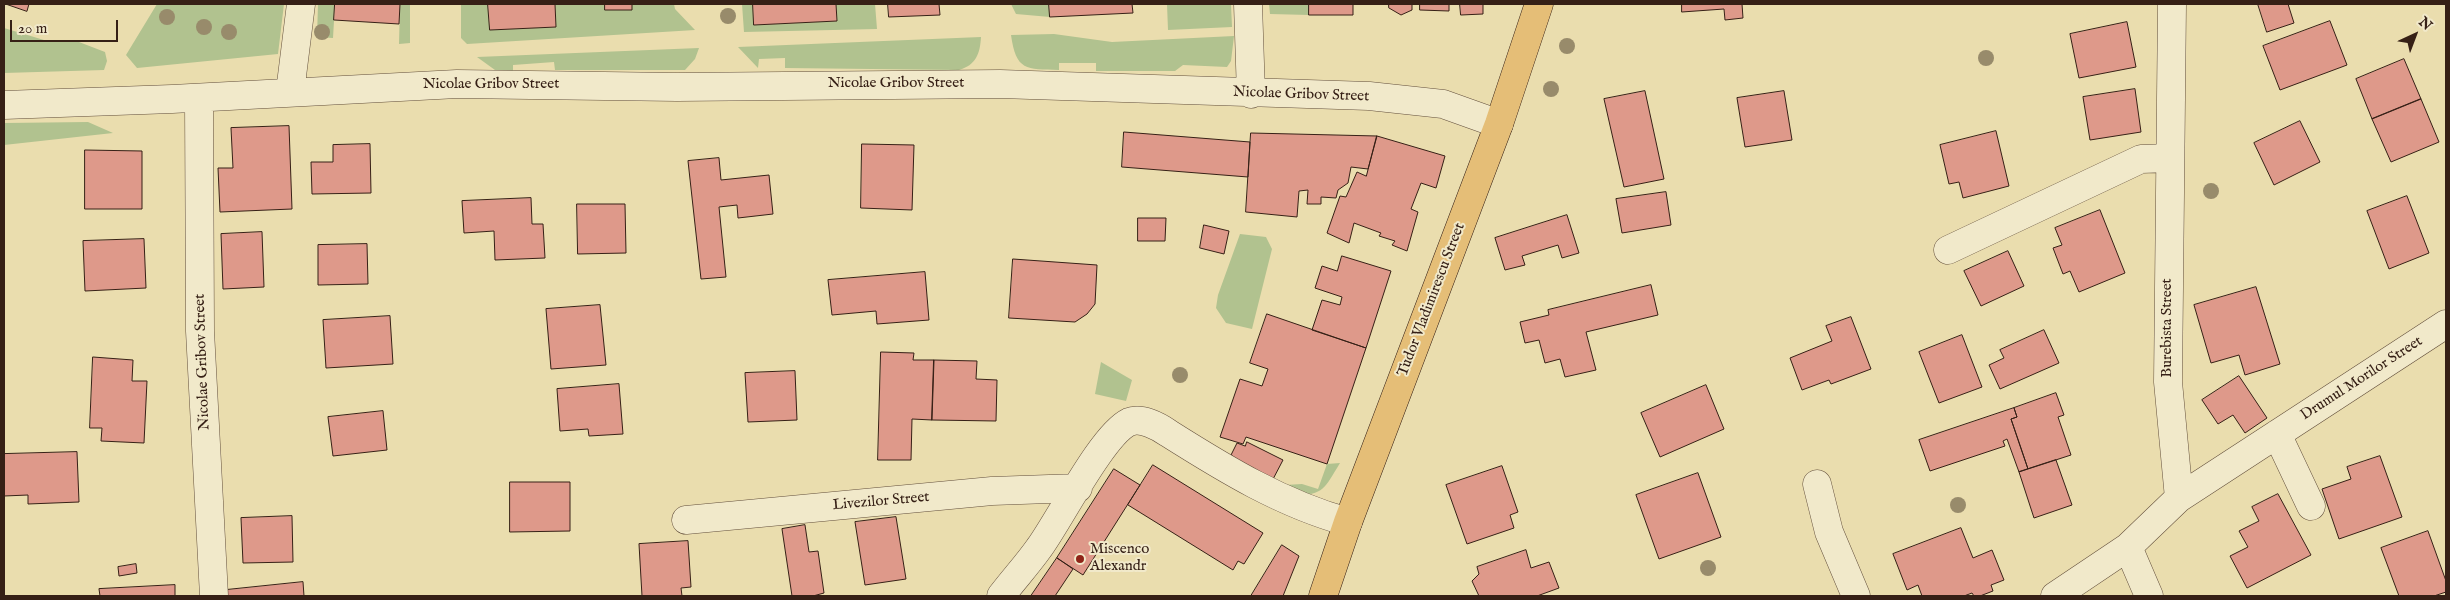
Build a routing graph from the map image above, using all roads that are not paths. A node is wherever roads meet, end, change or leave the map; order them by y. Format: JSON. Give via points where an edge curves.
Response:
{"nodes":[{"id":1,"x":301,"y":4,"type":"edge"},
{"id":2,"x":1248,"y":4,"type":"edge"},
{"id":3,"x":1539,"y":4,"type":"edge"},
{"id":4,"x":2172,"y":4,"type":"edge"},
{"id":5,"x":290,"y":92,"type":"junction"},
{"id":6,"x":1251,"y":94,"type":"junction"},
{"id":7,"x":199,"y":98,"type":"junction"},
{"id":8,"x":4,"y":105,"type":"edge"},
{"id":9,"x":1499,"y":124,"type":"junction"},
{"id":10,"x":2170,"y":158,"type":"junction"},
{"id":11,"x":1948,"y":250,"type":"dead end"},
{"id":12,"x":2446,"y":324,"type":"edge"},
{"id":13,"x":2277,"y":434,"type":"junction"},
{"id":14,"x":1817,"y":484,"type":"dead end"},
{"id":15,"x":1078,"y":488,"type":"junction"},
{"id":16,"x":2179,"y":498,"type":"junction"},
{"id":17,"x":2311,"y":506,"type":"dead end"},
{"id":18,"x":686,"y":520,"type":"dead end"},
{"id":19,"x":1348,"y":522,"type":"junction"},
{"id":20,"x":2128,"y":547,"type":"junction"},
{"id":21,"x":214,"y":596,"type":"edge"},
{"id":22,"x":1001,"y":596,"type":"edge"},
{"id":23,"x":1323,"y":596,"type":"edge"},
{"id":24,"x":1856,"y":596,"type":"edge"},
{"id":25,"x":2055,"y":596,"type":"edge"},
{"id":26,"x":2149,"y":596,"type":"edge"}],
"edges":[{"from":1,"to":5,"type":"street"},
{"from":2,"to":6,"type":"street"},
{"from":3,"to":9,"type":"main road","name":"Tudor Vladimirescu Street"},
{"from":4,"to":10,"type":"street","name":"Burebista Street"},
{"from":5,"to":6,"type":"street","name":"Nicolae Gribov Street","via":[[457,84],[1000,84]]},
{"from":5,"to":7,"type":"street","name":"Nicolae Gribov Street"},
{"from":6,"to":9,"type":"street","name":"Nicolae Gribov Street","via":[[1369,96],[1443,104]]},
{"from":7,"to":8,"type":"street","name":"Nicolae Gribov Street"},
{"from":7,"to":21,"type":"street","name":"Nicolae Gribov Street","via":[[200,331]]},
{"from":9,"to":19,"type":"main road","name":"Tudor Vladimirescu Street"},
{"from":10,"to":11,"type":"street","via":[[2141,159]]},
{"from":10,"to":16,"type":"street","name":"Burebista Street","via":[[2168,382]]},
{"from":12,"to":13,"type":"street","name":"Drumul Morilor Street"},
{"from":13,"to":16,"type":"street","name":"Drumul Morilor Street"},
{"from":13,"to":17,"type":"street"},
{"from":14,"to":24,"type":"street","via":[[1829,532]]},
{"from":15,"to":18,"type":"street","name":"Livezilor Street","via":[[992,491]]},
{"from":15,"to":19,"type":"street","via":[[1116,432],[1130,422],[1148,422],[1294,505]]},
{"from":15,"to":22,"type":"street","via":[[1039,549]]},
{"from":16,"to":20,"type":"street","name":"Drumul Morilor Street"},
{"from":19,"to":23,"type":"main road","name":"Tudor Vladimirescu Street"},
{"from":20,"to":25,"type":"street","name":"Drumul Morilor Street"},
{"from":20,"to":26,"type":"street"}]}
